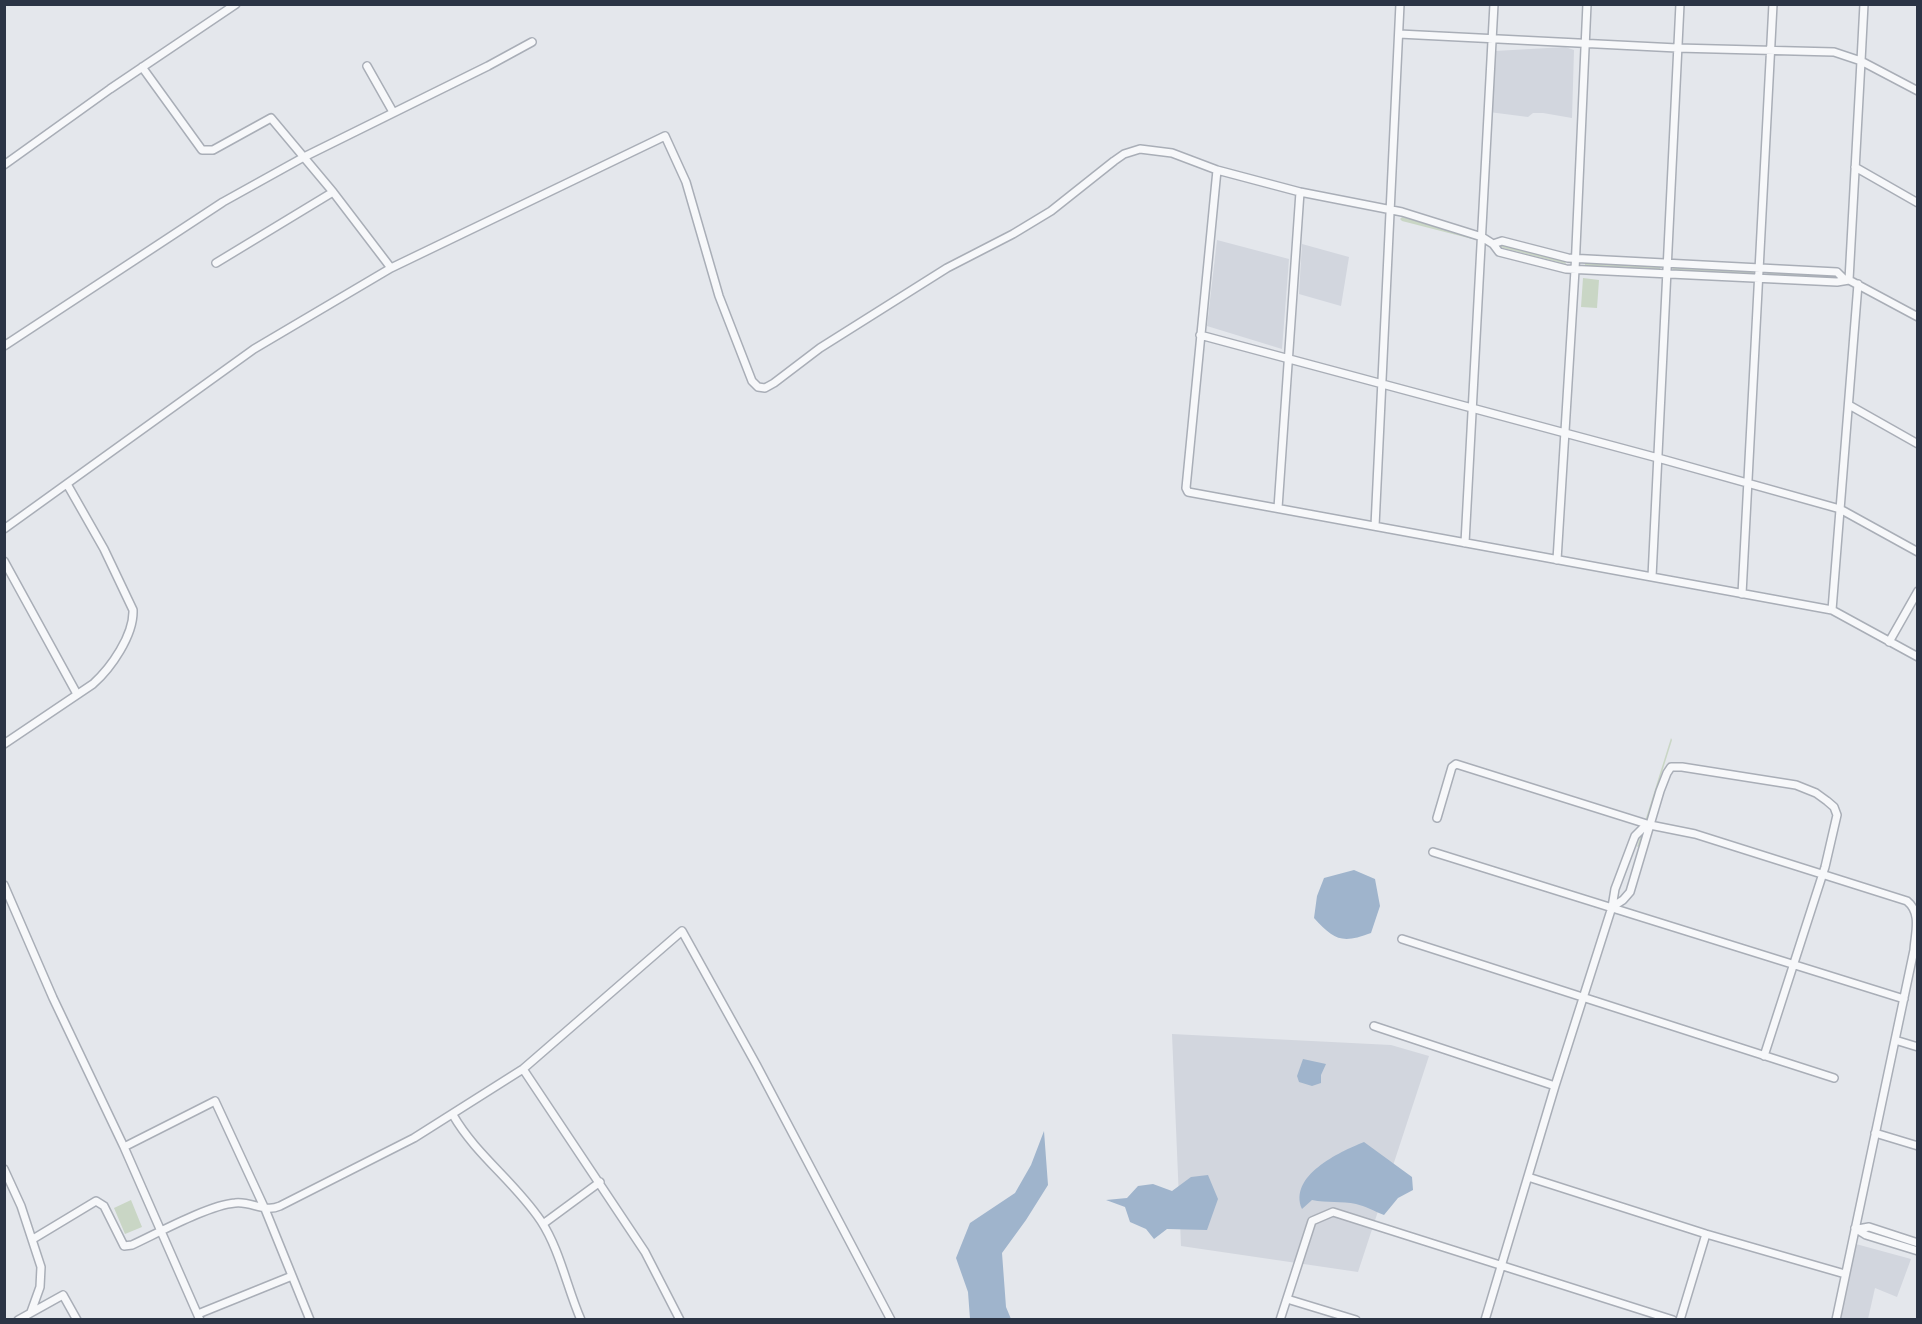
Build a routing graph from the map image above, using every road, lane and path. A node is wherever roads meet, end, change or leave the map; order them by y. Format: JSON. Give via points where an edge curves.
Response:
{"nodes":[{"id":1,"x":236,"y":4,"type":"edge"},
{"id":2,"x":1400,"y":4,"type":"edge"},
{"id":3,"x":1494,"y":4,"type":"edge"},
{"id":4,"x":1587,"y":4,"type":"edge"},
{"id":5,"x":1680,"y":4,"type":"edge"},
{"id":6,"x":1773,"y":4,"type":"edge"},
{"id":7,"x":1864,"y":4,"type":"edge"},
{"id":8,"x":1399,"y":34,"type":"junction"},
{"id":9,"x":1492,"y":38,"type":"junction"},
{"id":10,"x":532,"y":42,"type":"dead end"},
{"id":11,"x":1585,"y":43,"type":"junction"},
{"id":12,"x":1677,"y":48,"type":"junction"},
{"id":13,"x":1770,"y":50,"type":"junction"},
{"id":14,"x":1861,"y":61,"type":"junction"},
{"id":15,"x":367,"y":66,"type":"dead end"},
{"id":16,"x":142,"y":67,"type":"junction"},
{"id":17,"x":1917,"y":91,"type":"edge"},
{"id":18,"x":393,"y":112,"type":"junction"},
{"id":19,"x":304,"y":157,"type":"junction"},
{"id":20,"x":4,"y":165,"type":"edge"},
{"id":21,"x":1856,"y":167,"type":"junction"},
{"id":22,"x":1217,"y":170,"type":"junction"},
{"id":23,"x":333,"y":192,"type":"junction"},
{"id":24,"x":1300,"y":192,"type":"junction"},
{"id":25,"x":1917,"y":203,"type":"edge"},
{"id":26,"x":1390,"y":209,"type":"junction"},
{"id":27,"x":1482,"y":237,"type":"junction"},
{"id":28,"x":1492,"y":244,"type":"junction"},
{"id":29,"x":1575,"y":258,"type":"junction"},
{"id":30,"x":216,"y":263,"type":"dead end"},
{"id":31,"x":1668,"y":263,"type":"junction"},
{"id":32,"x":392,"y":268,"type":"junction"},
{"id":33,"x":1760,"y":268,"type":"junction"},
{"id":34,"x":1575,"y":270,"type":"junction"},
{"id":35,"x":1667,"y":274,"type":"junction"},
{"id":36,"x":1760,"y":278,"type":"junction"},
{"id":37,"x":1847,"y":279,"type":"junction"},
{"id":38,"x":1858,"y":284,"type":"junction"},
{"id":39,"x":1917,"y":317,"type":"edge"},
{"id":40,"x":1200,"y":334,"type":"junction"},
{"id":41,"x":4,"y":346,"type":"edge"},
{"id":42,"x":1289,"y":359,"type":"junction"},
{"id":43,"x":1382,"y":384,"type":"junction"},
{"id":44,"x":1849,"y":405,"type":"junction"},
{"id":45,"x":1473,"y":409,"type":"junction"},
{"id":46,"x":1564,"y":432,"type":"junction"},
{"id":47,"x":1917,"y":444,"type":"edge"},
{"id":48,"x":1658,"y":458,"type":"junction"},
{"id":49,"x":1748,"y":482,"type":"junction"},
{"id":50,"x":67,"y":484,"type":"junction"},
{"id":51,"x":1278,"y":508,"type":"junction"},
{"id":52,"x":1840,"y":509,"type":"junction"},
{"id":53,"x":1375,"y":526,"type":"junction"},
{"id":54,"x":4,"y":529,"type":"edge"},
{"id":55,"x":1465,"y":543,"type":"junction"},
{"id":56,"x":1917,"y":552,"type":"edge"},
{"id":57,"x":1557,"y":560,"type":"junction"},
{"id":58,"x":4,"y":561,"type":"edge"},
{"id":59,"x":1652,"y":577,"type":"junction"},
{"id":60,"x":1917,"y":591,"type":"edge"},
{"id":61,"x":1742,"y":594,"type":"junction"},
{"id":62,"x":1832,"y":610,"type":"junction"},
{"id":63,"x":1889,"y":642,"type":"junction"},
{"id":64,"x":1917,"y":657,"type":"edge"},
{"id":65,"x":77,"y":694,"type":"junction"},
{"id":66,"x":4,"y":744,"type":"edge"},
{"id":67,"x":1437,"y":818,"type":"dead end"},
{"id":68,"x":1650,"y":825,"type":"junction"},
{"id":69,"x":1433,"y":852,"type":"dead end"},
{"id":70,"x":1822,"y":875,"type":"junction"},
{"id":71,"x":4,"y":885,"type":"edge"},
{"id":72,"x":1612,"y":907,"type":"junction"},
{"id":73,"x":1402,"y":939,"type":"dead end"},
{"id":74,"x":1916,"y":950,"type":"edge"},
{"id":75,"x":1793,"y":964,"type":"junction"},
{"id":76,"x":1584,"y":997,"type":"junction"},
{"id":77,"x":1904,"y":999,"type":"junction"},
{"id":78,"x":1374,"y":1026,"type":"dead end"},
{"id":79,"x":1895,"y":1040,"type":"junction"},
{"id":80,"x":1917,"y":1047,"type":"edge"},
{"id":81,"x":1764,"y":1056,"type":"junction"},
{"id":82,"x":523,"y":1069,"type":"junction"},
{"id":83,"x":1834,"y":1078,"type":"dead end"},
{"id":84,"x":1555,"y":1086,"type":"junction"},
{"id":85,"x":453,"y":1115,"type":"junction"},
{"id":86,"x":1875,"y":1133,"type":"junction"},
{"id":87,"x":1917,"y":1146,"type":"edge"},
{"id":88,"x":124,"y":1147,"type":"junction"},
{"id":89,"x":4,"y":1168,"type":"edge"},
{"id":90,"x":1528,"y":1177,"type":"junction"},
{"id":91,"x":600,"y":1182,"type":"junction"},
{"id":92,"x":265,"y":1209,"type":"junction"},
{"id":93,"x":543,"y":1224,"type":"junction"},
{"id":94,"x":1856,"y":1228,"type":"junction"},
{"id":95,"x":162,"y":1231,"type":"junction"},
{"id":96,"x":1706,"y":1234,"type":"junction"},
{"id":97,"x":33,"y":1239,"type":"junction"},
{"id":98,"x":1917,"y":1243,"type":"edge"},
{"id":99,"x":1917,"y":1251,"type":"edge"},
{"id":100,"x":1501,"y":1265,"type":"junction"},
{"id":101,"x":1845,"y":1274,"type":"junction"},
{"id":102,"x":292,"y":1276,"type":"junction"},
{"id":103,"x":1287,"y":1299,"type":"junction"},
{"id":104,"x":31,"y":1312,"type":"junction"},
{"id":105,"x":199,"y":1317,"type":"edge"},
{"id":106,"x":18,"y":1320,"type":"edge"},
{"id":107,"x":77,"y":1320,"type":"edge"},
{"id":108,"x":310,"y":1320,"type":"edge"},
{"id":109,"x":581,"y":1320,"type":"edge"},
{"id":110,"x":680,"y":1320,"type":"edge"},
{"id":111,"x":891,"y":1320,"type":"edge"},
{"id":112,"x":1280,"y":1320,"type":"edge"},
{"id":113,"x":1356,"y":1320,"type":"edge"},
{"id":114,"x":1485,"y":1320,"type":"edge"},
{"id":115,"x":1673,"y":1320,"type":"edge"},
{"id":116,"x":1680,"y":1320,"type":"edge"},
{"id":117,"x":1836,"y":1320,"type":"edge"}],
"edges":[{"from":1,"to":16,"type":"street"},
{"from":2,"to":8,"type":"street"},
{"from":3,"to":9,"type":"street"},
{"from":4,"to":11,"type":"street"},
{"from":5,"to":12,"type":"street"},
{"from":6,"to":13,"type":"street"},
{"from":7,"to":14,"type":"street"},
{"from":8,"to":9,"type":"street"},
{"from":8,"to":26,"type":"street"},
{"from":9,"to":11,"type":"street"},
{"from":9,"to":27,"type":"street"},
{"from":10,"to":18,"type":"street"},
{"from":11,"to":12,"type":"street"},
{"from":11,"to":29,"type":"street"},
{"from":12,"to":13,"type":"street"},
{"from":12,"to":31,"type":"street"},
{"from":13,"to":14,"type":"street","via":[[1834,52]]},
{"from":13,"to":33,"type":"street"},
{"from":14,"to":17,"type":"street"},
{"from":14,"to":21,"type":"street"},
{"from":15,"to":18,"type":"street"},
{"from":16,"to":19,"type":"street","via":[[202,150],[213,150],[271,118]]},
{"from":16,"to":20,"type":"street"},
{"from":18,"to":19,"type":"street"},
{"from":19,"to":23,"type":"street"},
{"from":19,"to":41,"type":"street","via":[[223,202]]},
{"from":21,"to":25,"type":"street"},
{"from":21,"to":37,"type":"street"},
{"from":22,"to":24,"type":"street"},
{"from":22,"to":32,"type":"street","via":[[1150,149],[1124,154],[1051,211],[938,273],[765,387],[752,381],[719,296],[686,182],[665,136]]},
{"from":22,"to":40,"type":"street"},
{"from":23,"to":30,"type":"street"},
{"from":23,"to":32,"type":"street"},
{"from":24,"to":26,"type":"street"},
{"from":24,"to":42,"type":"street"},
{"from":26,"to":27,"type":"street"},
{"from":26,"to":43,"type":"street"},
{"from":27,"to":28,"type":"street"},
{"from":27,"to":45,"type":"street"},
{"from":28,"to":29,"type":"street","via":[[1502,241]]},
{"from":28,"to":34,"type":"street","via":[[1499,252]]},
{"from":29,"to":31,"type":"street"},
{"from":29,"to":34,"type":"street"},
{"from":31,"to":33,"type":"street"},
{"from":31,"to":35,"type":"street"},
{"from":32,"to":50,"type":"street","via":[[254,349]]},
{"from":33,"to":36,"type":"street"},
{"from":33,"to":37,"type":"street","via":[[1837,272]]},
{"from":34,"to":35,"type":"street"},
{"from":34,"to":46,"type":"street"},
{"from":35,"to":36,"type":"street"},
{"from":35,"to":48,"type":"street"},
{"from":36,"to":37,"type":"street","via":[[1837,282]]},
{"from":36,"to":49,"type":"street"},
{"from":37,"to":38,"type":"street"},
{"from":38,"to":39,"type":"street"},
{"from":38,"to":44,"type":"street"},
{"from":40,"to":42,"type":"street"},
{"from":40,"to":51,"type":"street","via":[[1186,489],[1193,494]]},
{"from":42,"to":43,"type":"street"},
{"from":42,"to":51,"type":"street"},
{"from":43,"to":45,"type":"street"},
{"from":43,"to":53,"type":"street"},
{"from":44,"to":47,"type":"street"},
{"from":44,"to":52,"type":"street"},
{"from":45,"to":46,"type":"street"},
{"from":45,"to":55,"type":"street"},
{"from":46,"to":48,"type":"street"},
{"from":46,"to":57,"type":"street"},
{"from":48,"to":49,"type":"street"},
{"from":48,"to":59,"type":"street"},
{"from":49,"to":52,"type":"street"},
{"from":49,"to":61,"type":"street"},
{"from":50,"to":54,"type":"street"},
{"from":50,"to":65,"type":"street","via":[[133,610],[127,636],[105,673]]},
{"from":51,"to":53,"type":"street"},
{"from":52,"to":56,"type":"street"},
{"from":52,"to":62,"type":"street"},
{"from":53,"to":55,"type":"street"},
{"from":55,"to":57,"type":"street"},
{"from":57,"to":59,"type":"street"},
{"from":58,"to":65,"type":"street"},
{"from":59,"to":61,"type":"street"},
{"from":60,"to":63,"type":"street"},
{"from":61,"to":62,"type":"street"},
{"from":62,"to":63,"type":"street"},
{"from":63,"to":64,"type":"street"},
{"from":65,"to":66,"type":"street"},
{"from":67,"to":68,"type":"street","via":[[1456,764]]},
{"from":68,"to":70,"type":"street","via":[[1695,834]]},
{"from":68,"to":70,"type":"street","via":[[1671,767],[1796,785],[1827,801],[1837,815]]},
{"from":68,"to":72,"type":"street","via":[[1630,892]]},
{"from":68,"to":72,"type":"street","via":[[1635,836]]},
{"from":69,"to":72,"type":"street"},
{"from":70,"to":74,"type":"street","via":[[1914,906]]},
{"from":70,"to":75,"type":"street"},
{"from":71,"to":88,"type":"street"},
{"from":72,"to":75,"type":"street"},
{"from":72,"to":76,"type":"street"},
{"from":73,"to":76,"type":"street"},
{"from":74,"to":77,"type":"street"},
{"from":75,"to":77,"type":"street"},
{"from":75,"to":81,"type":"street"},
{"from":76,"to":81,"type":"street"},
{"from":76,"to":84,"type":"street"},
{"from":77,"to":79,"type":"street"},
{"from":78,"to":84,"type":"street"},
{"from":79,"to":80,"type":"street"},
{"from":79,"to":86,"type":"street"},
{"from":81,"to":83,"type":"street"},
{"from":82,"to":85,"type":"street"},
{"from":82,"to":91,"type":"street"},
{"from":82,"to":111,"type":"street","via":[[682,931]]},
{"from":84,"to":90,"type":"street"},
{"from":85,"to":92,"type":"street","via":[[378,1157],[280,1206]]},
{"from":85,"to":93,"type":"street","via":[[473,1146],[520,1192]]},
{"from":86,"to":87,"type":"street"},
{"from":86,"to":94,"type":"street"},
{"from":88,"to":92,"type":"street","via":[[215,1101]]},
{"from":88,"to":95,"type":"street"},
{"from":89,"to":97,"type":"street"},
{"from":90,"to":96,"type":"street"},
{"from":90,"to":100,"type":"street"},
{"from":91,"to":93,"type":"street"},
{"from":91,"to":110,"type":"street","via":[[645,1252]]},
{"from":92,"to":95,"type":"street","via":[[234,1203]]},
{"from":92,"to":102,"type":"street"},
{"from":93,"to":109,"type":"street"},
{"from":94,"to":98,"type":"street","via":[[1869,1227]]},
{"from":94,"to":99,"type":"street","via":[[1866,1235]]},
{"from":94,"to":101,"type":"street"},
{"from":95,"to":97,"type":"street","via":[[124,1246],[104,1206],[96,1201]]},
{"from":95,"to":105,"type":"street"},
{"from":96,"to":101,"type":"street"},
{"from":96,"to":116,"type":"street"},
{"from":97,"to":104,"type":"street","via":[[42,1277]]},
{"from":100,"to":103,"type":"street","via":[[1333,1212],[1312,1221]]},
{"from":100,"to":114,"type":"street"},
{"from":100,"to":115,"type":"street"},
{"from":101,"to":117,"type":"street"},
{"from":102,"to":105,"type":"street"},
{"from":102,"to":108,"type":"street"},
{"from":103,"to":112,"type":"street"},
{"from":103,"to":113,"type":"street"},
{"from":104,"to":106,"type":"street"},
{"from":104,"to":107,"type":"street","via":[[63,1295]]}]}
